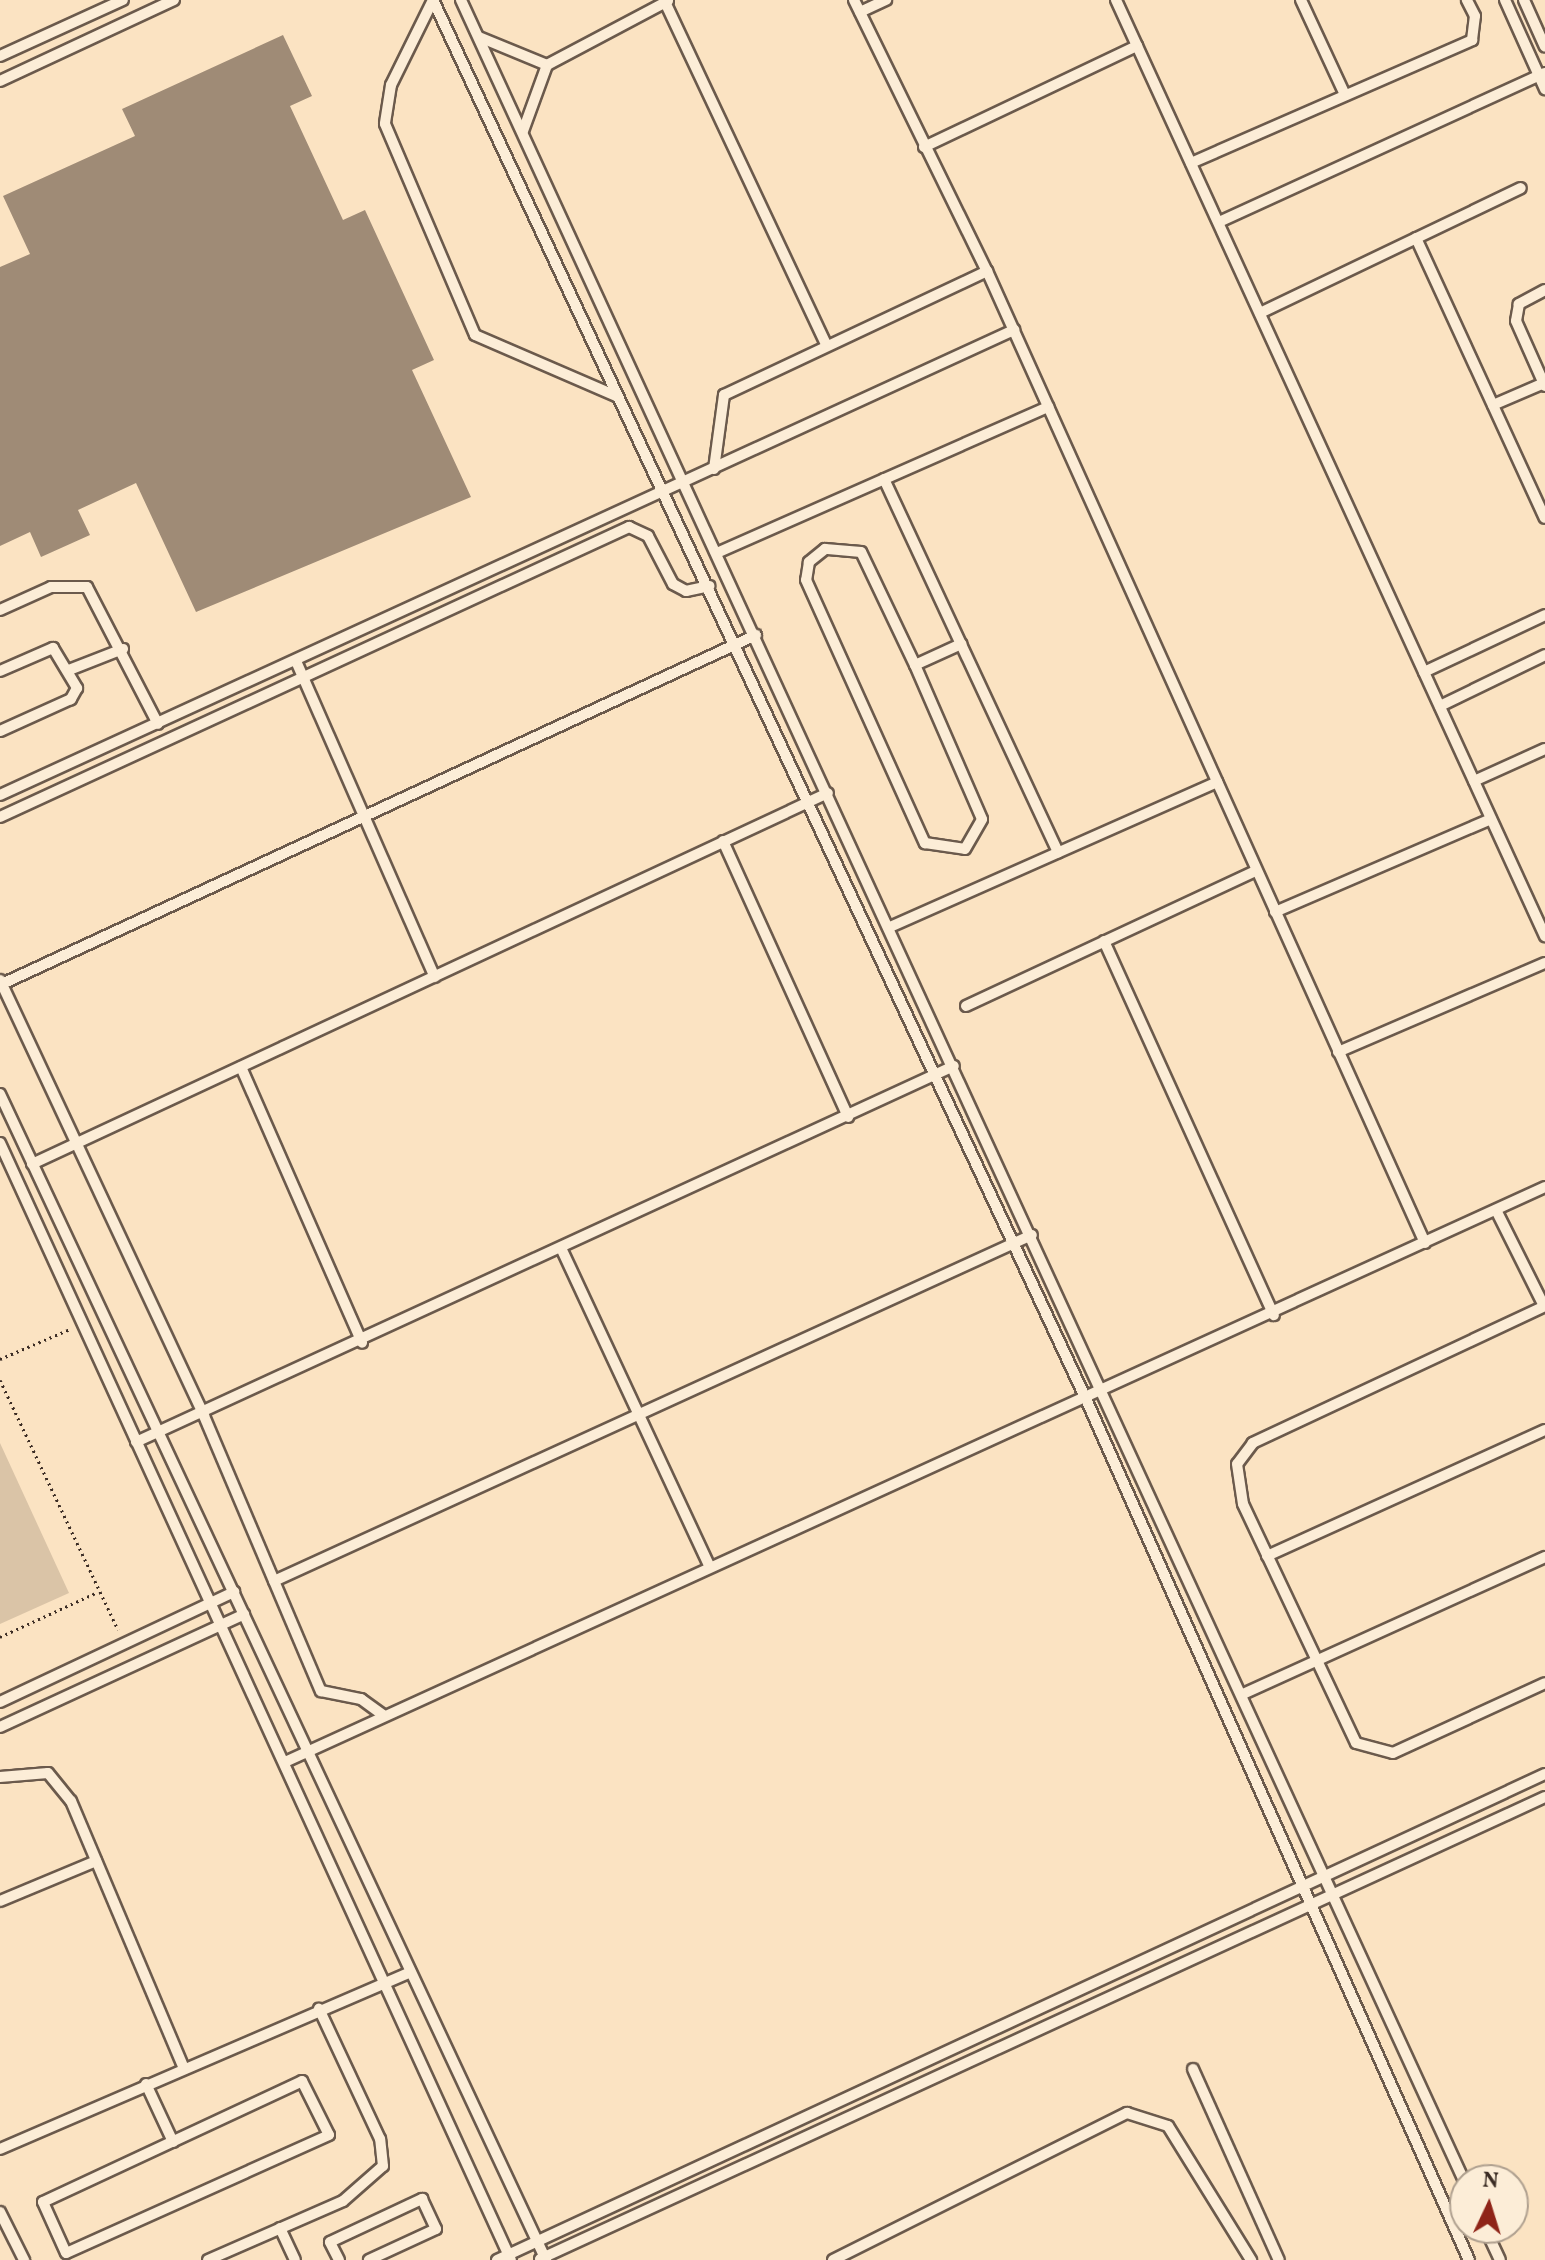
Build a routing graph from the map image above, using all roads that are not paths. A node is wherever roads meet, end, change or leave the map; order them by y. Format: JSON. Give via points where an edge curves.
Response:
{"nodes":[{"id":1,"x":123,"y":0,"type":"edge"},
{"id":2,"x":174,"y":0,"type":"edge"},
{"id":3,"x":433,"y":0,"type":"edge"},
{"id":4,"x":461,"y":0,"type":"edge"},
{"id":5,"x":854,"y":0,"type":"edge"},
{"id":6,"x":886,"y":0,"type":"edge"},
{"id":7,"x":1116,"y":0,"type":"edge"},
{"id":8,"x":1301,"y":0,"type":"edge"},
{"id":9,"x":1467,"y":0,"type":"edge"},
{"id":10,"x":1505,"y":0,"type":"edge"},
{"id":11,"x":1524,"y":0,"type":"edge"},
{"id":12,"x":668,"y":1,"type":"edge"},
{"id":13,"x":860,"y":12,"type":"junction"},
{"id":14,"x":477,"y":35,"type":"junction"},
{"id":15,"x":1137,"y":46,"type":"junction"},
{"id":16,"x":1545,"y":47,"type":"edge"},
{"id":17,"x":0,"y":56,"type":"edge"},
{"id":18,"x":547,"y":65,"type":"junction"},
{"id":19,"x":1542,"y":74,"type":"edge"},
{"id":20,"x":0,"y":81,"type":"edge"},
{"id":21,"x":1545,"y":89,"type":"edge"},
{"id":22,"x":1345,"y":95,"type":"junction"},
{"id":23,"x":523,"y":136,"type":"junction"},
{"id":24,"x":924,"y":147,"type":"junction"},
{"id":25,"x":1191,"y":163,"type":"junction"},
{"id":26,"x":1521,"y":188,"type":"dead end"},
{"id":27,"x":1219,"y":222,"type":"junction"},
{"id":28,"x":1416,"y":238,"type":"junction"},
{"id":29,"x":987,"y":271,"type":"junction"},
{"id":30,"x":1545,"y":290,"type":"edge"},
{"id":31,"x":1260,"y":313,"type":"junction"},
{"id":32,"x":1014,"y":330,"type":"junction"},
{"id":33,"x":827,"y":346,"type":"junction"},
{"id":34,"x":1544,"y":385,"type":"edge"},
{"id":35,"x":618,"y":397,"type":"junction"},
{"id":36,"x":1493,"y":405,"type":"junction"},
{"id":37,"x":1048,"y":407,"type":"junction"},
{"id":38,"x":714,"y":469,"type":"junction"},
{"id":39,"x":884,"y":479,"type":"junction"},
{"id":40,"x":687,"y":481,"type":"junction"},
{"id":41,"x":663,"y":492,"type":"junction"},
{"id":42,"x":1545,"y":518,"type":"edge"},
{"id":43,"x":719,"y":552,"type":"junction"},
{"id":44,"x":709,"y":586,"type":"junction"},
{"id":45,"x":0,"y":610,"type":"edge"},
{"id":46,"x":1545,"y":615,"type":"edge"},
{"id":47,"x":756,"y":635,"type":"junction"},
{"id":48,"x":735,"y":643,"type":"junction"},
{"id":49,"x":961,"y":644,"type":"junction"},
{"id":50,"x":123,"y":649,"type":"junction"},
{"id":51,"x":1545,"y":655,"type":"edge"},
{"id":52,"x":296,"y":661,"type":"junction"},
{"id":53,"x":915,"y":665,"type":"junction"},
{"id":54,"x":69,"y":670,"type":"junction"},
{"id":55,"x":0,"y":671,"type":"edge"},
{"id":56,"x":1424,"y":672,"type":"junction"},
{"id":57,"x":301,"y":679,"type":"junction"},
{"id":58,"x":1440,"y":706,"type":"junction"},
{"id":59,"x":158,"y":724,"type":"junction"},
{"id":60,"x":0,"y":731,"type":"edge"},
{"id":61,"x":1545,"y":749,"type":"edge"},
{"id":62,"x":1474,"y":781,"type":"junction"},
{"id":63,"x":1217,"y":782,"type":"junction"},
{"id":64,"x":828,"y":793,"type":"junction"},
{"id":65,"x":0,"y":795,"type":"edge"},
{"id":66,"x":808,"y":801,"type":"junction"},
{"id":67,"x":361,"y":813,"type":"junction"},
{"id":68,"x":0,"y":817,"type":"edge"},
{"id":69,"x":1491,"y":819,"type":"junction"},
{"id":70,"x":723,"y":841,"type":"junction"},
{"id":71,"x":1058,"y":852,"type":"junction"},
{"id":72,"x":1256,"y":871,"type":"junction"},
{"id":73,"x":1275,"y":912,"type":"junction"},
{"id":74,"x":890,"y":927,"type":"junction"},
{"id":75,"x":1545,"y":936,"type":"edge"},
{"id":76,"x":1104,"y":941,"type":"junction"},
{"id":77,"x":1545,"y":963,"type":"edge"},
{"id":78,"x":435,"y":977,"type":"junction"},
{"id":79,"x":1,"y":982,"type":"edge"},
{"id":80,"x":966,"y":1006,"type":"dead end"},
{"id":81,"x":1338,"y":1052,"type":"junction"},
{"id":82,"x":954,"y":1066,"type":"junction"},
{"id":83,"x":241,"y":1067,"type":"junction"},
{"id":84,"x":936,"y":1076,"type":"junction"},
{"id":85,"x":0,"y":1094,"type":"edge"},
{"id":86,"x":848,"y":1117,"type":"junction"},
{"id":87,"x":0,"y":1143,"type":"edge"},
{"id":88,"x":76,"y":1144,"type":"junction"},
{"id":89,"x":32,"y":1164,"type":"junction"},
{"id":90,"x":1545,"y":1187,"type":"edge"},
{"id":91,"x":1496,"y":1210,"type":"junction"},
{"id":92,"x":1032,"y":1235,"type":"junction"},
{"id":93,"x":1425,"y":1243,"type":"junction"},
{"id":94,"x":1013,"y":1244,"type":"junction"},
{"id":95,"x":562,"y":1250,"type":"junction"},
{"id":96,"x":1544,"y":1306,"type":"edge"},
{"id":97,"x":1274,"y":1315,"type":"junction"},
{"id":98,"x":362,"y":1343,"type":"junction"},
{"id":99,"x":1104,"y":1391,"type":"junction"},
{"id":100,"x":1086,"y":1399,"type":"junction"},
{"id":101,"x":204,"y":1416,"type":"junction"},
{"id":102,"x":639,"y":1416,"type":"junction"},
{"id":103,"x":1545,"y":1430,"type":"edge"},
{"id":104,"x":158,"y":1433,"type":"junction"},
{"id":105,"x":136,"y":1442,"type":"junction"},
{"id":106,"x":1267,"y":1556,"type":"junction"},
{"id":107,"x":1545,"y":1557,"type":"edge"},
{"id":108,"x":709,"y":1565,"type":"junction"},
{"id":109,"x":274,"y":1581,"type":"junction"},
{"id":110,"x":234,"y":1592,"type":"junction"},
{"id":111,"x":211,"y":1603,"type":"junction"},
{"id":112,"x":244,"y":1614,"type":"junction"},
{"id":113,"x":221,"y":1624,"type":"junction"},
{"id":114,"x":1315,"y":1661,"type":"junction"},
{"id":115,"x":1545,"y":1683,"type":"edge"},
{"id":116,"x":1243,"y":1694,"type":"junction"},
{"id":117,"x":0,"y":1702,"type":"edge"},
{"id":118,"x":383,"y":1715,"type":"junction"},
{"id":119,"x":0,"y":1727,"type":"edge"},
{"id":120,"x":309,"y":1753,"type":"junction"},
{"id":121,"x":285,"y":1762,"type":"junction"},
{"id":122,"x":1545,"y":1774,"type":"edge"},
{"id":123,"x":0,"y":1777,"type":"edge"},
{"id":124,"x":1545,"y":1797,"type":"edge"},
{"id":125,"x":96,"y":1861,"type":"junction"},
{"id":126,"x":1325,"y":1875,"type":"junction"},
{"id":127,"x":1301,"y":1885,"type":"junction"},
{"id":128,"x":1334,"y":1894,"type":"junction"},
{"id":129,"x":0,"y":1901,"type":"edge"},
{"id":130,"x":1309,"y":1903,"type":"junction"},
{"id":131,"x":411,"y":1972,"type":"junction"},
{"id":132,"x":384,"y":1980,"type":"junction"},
{"id":133,"x":319,"y":2009,"type":"junction"},
{"id":134,"x":184,"y":2068,"type":"junction"},
{"id":135,"x":1193,"y":2069,"type":"dead end"},
{"id":136,"x":146,"y":2084,"type":"junction"},
{"id":137,"x":173,"y":2142,"type":"junction"},
{"id":138,"x":1,"y":2148,"type":"edge"},
{"id":139,"x":1456,"y":2164,"type":"edge"},
{"id":140,"x":0,"y":2212,"type":"edge"},
{"id":141,"x":280,"y":2228,"type":"junction"},
{"id":142,"x":537,"y":2241,"type":"junction"},
{"id":143,"x":510,"y":2257,"type":"edge"},
{"id":144,"x":213,"y":2259,"type":"edge"},
{"id":145,"x":543,"y":2259,"type":"edge"},
{"id":146,"x":24,"y":2260,"type":"edge"},
{"id":147,"x":295,"y":2260,"type":"edge"},
{"id":148,"x":339,"y":2260,"type":"edge"},
{"id":149,"x":369,"y":2260,"type":"edge"},
{"id":150,"x":497,"y":2260,"type":"edge"},
{"id":151,"x":833,"y":2260,"type":"edge"},
{"id":152,"x":1251,"y":2260,"type":"edge"},
{"id":153,"x":1279,"y":2260,"type":"edge"},
{"id":154,"x":1469,"y":2260,"type":"edge"}],
"edges":[{"from":1,"to":17,"type":"lane"},
{"from":2,"to":20,"type":"lane"},
{"from":3,"to":35,"type":"lane"},
{"from":3,"to":35,"type":"lane","via":[[391,85],[385,124],[475,335]]},
{"from":4,"to":14,"type":"lane"},
{"from":5,"to":13,"type":"lane"},
{"from":6,"to":13,"type":"lane"},
{"from":7,"to":15,"type":"lane"},
{"from":8,"to":22,"type":"lane"},
{"from":9,"to":22,"type":"lane","via":[[1475,16],[1472,40]]},
{"from":10,"to":19,"type":"lane"},
{"from":11,"to":16,"type":"lane"},
{"from":12,"to":18,"type":"lane"},
{"from":12,"to":33,"type":"lane"},
{"from":13,"to":24,"type":"lane"},
{"from":14,"to":18,"type":"lane"},
{"from":14,"to":23,"type":"lane"},
{"from":15,"to":24,"type":"lane"},
{"from":15,"to":25,"type":"lane"},
{"from":18,"to":23,"type":"lane","via":[[527,106]]},
{"from":19,"to":21,"type":"lane"},
{"from":19,"to":27,"type":"lane"},
{"from":22,"to":25,"type":"lane"},
{"from":23,"to":40,"type":"lane"},
{"from":24,"to":29,"type":"lane"},
{"from":25,"to":27,"type":"lane"},
{"from":26,"to":28,"type":"lane"},
{"from":27,"to":31,"type":"lane"},
{"from":28,"to":31,"type":"lane"},
{"from":28,"to":36,"type":"lane"},
{"from":29,"to":32,"type":"lane"},
{"from":29,"to":33,"type":"lane"},
{"from":30,"to":34,"type":"lane","via":[[1519,304],[1516,321]]},
{"from":31,"to":56,"type":"lane"},
{"from":32,"to":37,"type":"lane"},
{"from":32,"to":38,"type":"lane"},
{"from":33,"to":38,"type":"lane","via":[[724,395]]},
{"from":34,"to":36,"type":"lane"},
{"from":35,"to":41,"type":"lane"},
{"from":36,"to":42,"type":"lane"},
{"from":37,"to":39,"type":"lane"},
{"from":37,"to":63,"type":"lane"},
{"from":38,"to":40,"type":"lane"},
{"from":39,"to":43,"type":"lane"},
{"from":39,"to":49,"type":"lane"},
{"from":40,"to":41,"type":"lane"},
{"from":40,"to":43,"type":"lane"},
{"from":41,"to":44,"type":"lane"},
{"from":41,"to":52,"type":"lane"},
{"from":43,"to":47,"type":"lane"},
{"from":44,"to":48,"type":"lane"},
{"from":44,"to":57,"type":"lane","via":[[686,591],[673,584],[648,536],[629,527]]},
{"from":45,"to":50,"type":"lane","via":[[51,587],[87,587]]},
{"from":46,"to":56,"type":"lane"},
{"from":47,"to":48,"type":"lane"},
{"from":47,"to":64,"type":"lane"},
{"from":48,"to":66,"type":"lane"},
{"from":48,"to":67,"type":"lane"},
{"from":49,"to":53,"type":"lane"},
{"from":49,"to":71,"type":"lane"},
{"from":50,"to":54,"type":"lane"},
{"from":50,"to":59,"type":"lane"},
{"from":51,"to":58,"type":"lane"},
{"from":52,"to":57,"type":"lane"},
{"from":52,"to":59,"type":"lane"},
{"from":53,"to":53,"type":"lane","via":[[982,819],[965,849],[925,843],[806,580],[809,562],[825,549],[861,552]]},
{"from":54,"to":55,"type":"lane","via":[[53,648]]},
{"from":54,"to":60,"type":"lane","via":[[77,688],[71,699]]},
{"from":56,"to":58,"type":"lane"},
{"from":57,"to":67,"type":"lane"},
{"from":57,"to":68,"type":"lane"},
{"from":58,"to":62,"type":"lane"},
{"from":59,"to":65,"type":"lane"},
{"from":61,"to":62,"type":"lane"},
{"from":62,"to":69,"type":"lane"},
{"from":63,"to":71,"type":"lane"},
{"from":63,"to":72,"type":"lane"},
{"from":64,"to":66,"type":"lane"},
{"from":64,"to":74,"type":"lane"},
{"from":66,"to":70,"type":"lane"},
{"from":66,"to":84,"type":"lane"},
{"from":67,"to":78,"type":"lane"},
{"from":67,"to":79,"type":"lane"},
{"from":69,"to":73,"type":"lane"},
{"from":69,"to":75,"type":"lane"},
{"from":70,"to":78,"type":"lane"},
{"from":70,"to":86,"type":"lane"},
{"from":71,"to":74,"type":"lane"},
{"from":72,"to":73,"type":"lane"},
{"from":72,"to":76,"type":"lane"},
{"from":73,"to":81,"type":"lane"},
{"from":74,"to":82,"type":"lane"},
{"from":76,"to":80,"type":"lane"},
{"from":76,"to":97,"type":"lane"},
{"from":77,"to":81,"type":"lane"},
{"from":78,"to":83,"type":"lane"},
{"from":79,"to":88,"type":"lane"},
{"from":81,"to":93,"type":"lane"},
{"from":82,"to":84,"type":"lane"},
{"from":82,"to":92,"type":"lane"},
{"from":83,"to":88,"type":"lane"},
{"from":83,"to":98,"type":"lane"},
{"from":84,"to":86,"type":"lane"},
{"from":84,"to":94,"type":"lane"},
{"from":85,"to":89,"type":"lane"},
{"from":86,"to":95,"type":"lane"},
{"from":87,"to":105,"type":"lane"},
{"from":88,"to":89,"type":"lane"},
{"from":88,"to":101,"type":"lane"},
{"from":89,"to":104,"type":"lane"},
{"from":90,"to":91,"type":"lane"},
{"from":91,"to":93,"type":"lane"},
{"from":91,"to":96,"type":"lane"},
{"from":92,"to":94,"type":"lane"},
{"from":92,"to":99,"type":"lane"},
{"from":93,"to":97,"type":"lane"},
{"from":94,"to":100,"type":"lane"},
{"from":94,"to":102,"type":"lane"},
{"from":95,"to":98,"type":"lane"},
{"from":95,"to":102,"type":"lane"},
{"from":96,"to":106,"type":"lane","via":[[1244,1451],[1238,1480]]},
{"from":97,"to":99,"type":"lane"},
{"from":98,"to":101,"type":"lane"},
{"from":99,"to":100,"type":"lane"},
{"from":99,"to":116,"type":"lane"},
{"from":100,"to":108,"type":"lane"},
{"from":100,"to":127,"type":"lane"},
{"from":101,"to":104,"type":"lane"},
{"from":101,"to":109,"type":"lane"},
{"from":102,"to":108,"type":"lane"},
{"from":102,"to":109,"type":"lane"},
{"from":103,"to":106,"type":"lane"},
{"from":104,"to":105,"type":"lane"},
{"from":104,"to":110,"type":"lane"},
{"from":105,"to":111,"type":"lane"},
{"from":106,"to":114,"type":"lane"},
{"from":107,"to":114,"type":"lane"},
{"from":108,"to":118,"type":"lane"},
{"from":109,"to":118,"type":"lane","via":[[321,1691],[361,1699]]},
{"from":110,"to":111,"type":"lane"},
{"from":110,"to":112,"type":"lane"},
{"from":111,"to":113,"type":"lane"},
{"from":111,"to":117,"type":"lane"},
{"from":112,"to":113,"type":"lane"},
{"from":112,"to":120,"type":"lane"},
{"from":113,"to":119,"type":"lane"},
{"from":113,"to":121,"type":"lane"},
{"from":114,"to":115,"type":"lane","via":[[1356,1743],[1381,1754]]},
{"from":114,"to":116,"type":"lane"},
{"from":116,"to":126,"type":"lane"},
{"from":118,"to":120,"type":"lane"},
{"from":120,"to":121,"type":"lane"},
{"from":120,"to":131,"type":"lane"},
{"from":121,"to":132,"type":"lane"},
{"from":122,"to":126,"type":"lane"},
{"from":123,"to":125,"type":"lane","via":[[48,1773],[71,1801]]},
{"from":124,"to":128,"type":"lane"},
{"from":125,"to":129,"type":"lane"},
{"from":125,"to":134,"type":"lane"},
{"from":126,"to":127,"type":"lane"},
{"from":126,"to":128,"type":"lane"},
{"from":127,"to":130,"type":"lane"},
{"from":127,"to":142,"type":"lane"},
{"from":128,"to":130,"type":"lane"},
{"from":128,"to":139,"type":"lane"},
{"from":130,"to":145,"type":"lane"},
{"from":130,"to":154,"type":"lane"},
{"from":131,"to":132,"type":"lane"},
{"from":131,"to":142,"type":"lane"},
{"from":132,"to":133,"type":"lane"},
{"from":132,"to":143,"type":"lane"},
{"from":133,"to":134,"type":"lane"},
{"from":133,"to":141,"type":"lane","via":[[380,2139],[383,2166],[343,2201]]},
{"from":134,"to":136,"type":"lane"},
{"from":135,"to":153,"type":"lane"},
{"from":136,"to":137,"type":"lane"},
{"from":136,"to":138,"type":"lane"},
{"from":137,"to":137,"type":"lane","via":[[43,2202],[66,2253],[329,2135],[302,2081]]},
{"from":140,"to":146,"type":"lane"},
{"from":141,"to":144,"type":"lane"},
{"from":141,"to":147,"type":"lane"},
{"from":142,"to":143,"type":"lane"},
{"from":142,"to":145,"type":"lane"},
{"from":143,"to":150,"type":"lane"},
{"from":148,"to":149,"type":"lane","via":[[330,2242],[422,2199],[436,2229]]},
{"from":151,"to":152,"type":"lane","via":[[1127,2113],[1168,2126]]}]}
